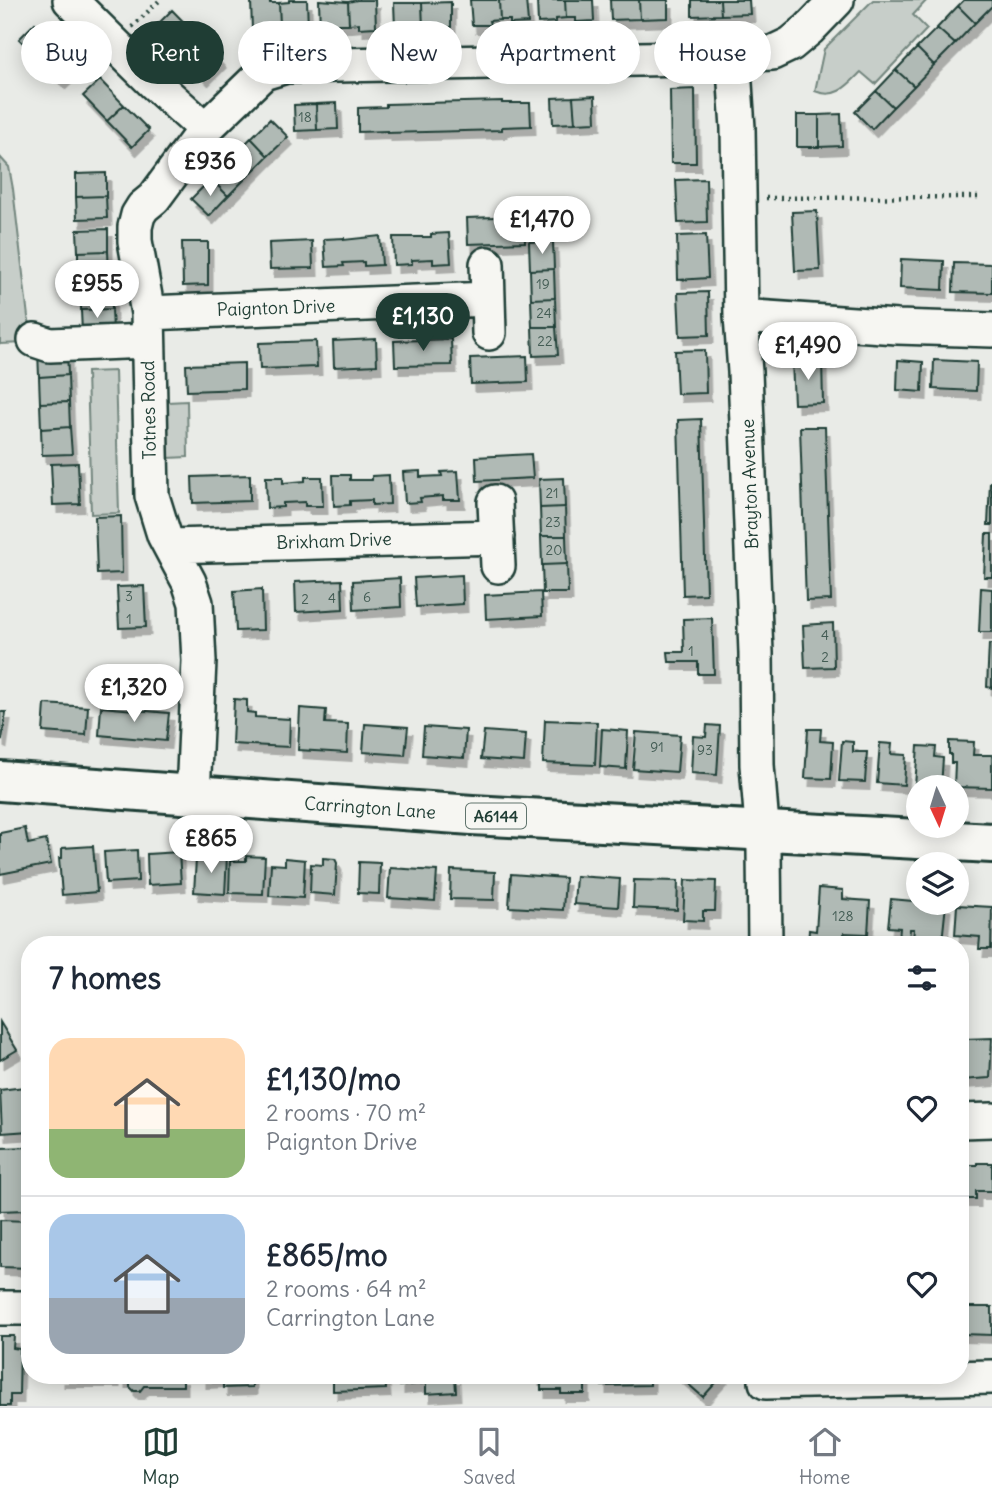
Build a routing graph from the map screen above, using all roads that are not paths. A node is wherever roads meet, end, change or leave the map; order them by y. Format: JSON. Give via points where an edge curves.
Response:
{"nodes":[{"id":1,"x":70,"y":0,"type":"edge"},
{"id":2,"x":837,"y":0,"type":"edge"},
{"id":3,"x":771,"y":53,"type":"edge"},
{"id":4,"x":654,"y":59,"type":"edge"},
{"id":5,"x":735,"y":84,"type":"edge"},
{"id":6,"x":205,"y":129,"type":"junction"},
{"id":7,"x":487,"y":264,"type":"dead end"},
{"id":8,"x":488,"y":299,"type":"junction"},
{"id":9,"x":741,"y":316,"type":"junction"},
{"id":10,"x":148,"y":327,"type":"junction"},
{"id":11,"x":992,"y":330,"type":"edge"},
{"id":12,"x":489,"y":333,"type":"dead end"},
{"id":13,"x":35,"y":340,"type":"dead end"},
{"id":14,"x":495,"y":502,"type":"dead end"},
{"id":15,"x":170,"y":546,"type":"junction"},
{"id":16,"x":0,"y":781,"type":"edge"},
{"id":17,"x":193,"y":795,"type":"junction"},
{"id":18,"x":762,"y":830,"type":"junction"},
{"id":19,"x":992,"y":842,"type":"edge"},
{"id":20,"x":765,"y":936,"type":"edge"},
{"id":21,"x":992,"y":1120,"type":"edge"},
{"id":22,"x":969,"y":1121,"type":"edge"},
{"id":23,"x":0,"y":1308,"type":"edge"},
{"id":24,"x":21,"y":1308,"type":"edge"},
{"id":25,"x":992,"y":1377,"type":"edge"},
{"id":26,"x":969,"y":1378,"type":"edge"},
{"id":27,"x":848,"y":1384,"type":"edge"},
{"id":28,"x":766,"y":1388,"type":"edge"}],
"edges":[{"from":1,"to":6,"type":"street"},
{"from":2,"to":3,"type":"street","name":"Totnes Road","via":[[791,44]]},
{"from":4,"to":6,"type":"street","name":"Totnes Road","via":[[286,66],[263,73]]},
{"from":5,"to":9,"type":"street","name":"Brayton Avenue"},
{"from":6,"to":10,"type":"street","name":"Totnes Road","via":[[138,215],[135,241]]},
{"from":7,"to":8,"type":"street"},
{"from":8,"to":10,"type":"street","name":"Paignton Drive"},
{"from":8,"to":12,"type":"street"},
{"from":9,"to":11,"type":"street"},
{"from":9,"to":18,"type":"street","name":"Brayton Avenue"},
{"from":10,"to":13,"type":"street","name":"Paignton Drive","via":[[50,345]]},
{"from":10,"to":15,"type":"street","name":"Totnes Road","via":[[152,496]]},
{"from":14,"to":15,"type":"street","name":"Brixham Drive","via":[[497,551]]},
{"from":15,"to":17,"type":"street","name":"Totnes Road","via":[[189,582],[197,613]]},
{"from":16,"to":17,"type":"main road","name":"Carrington Lane","number":"A6144"},
{"from":17,"to":18,"type":"main road","name":"Carrington Lane","number":"A6144"},
{"from":18,"to":19,"type":"main road","name":"Carrington Lane","number":"A6144"},
{"from":18,"to":20,"type":"street","name":"Brayton Avenue"},
{"from":21,"to":22,"type":"street"},
{"from":23,"to":24,"type":"street"},
{"from":25,"to":26,"type":"street"},
{"from":27,"to":28,"type":"street"}]}
